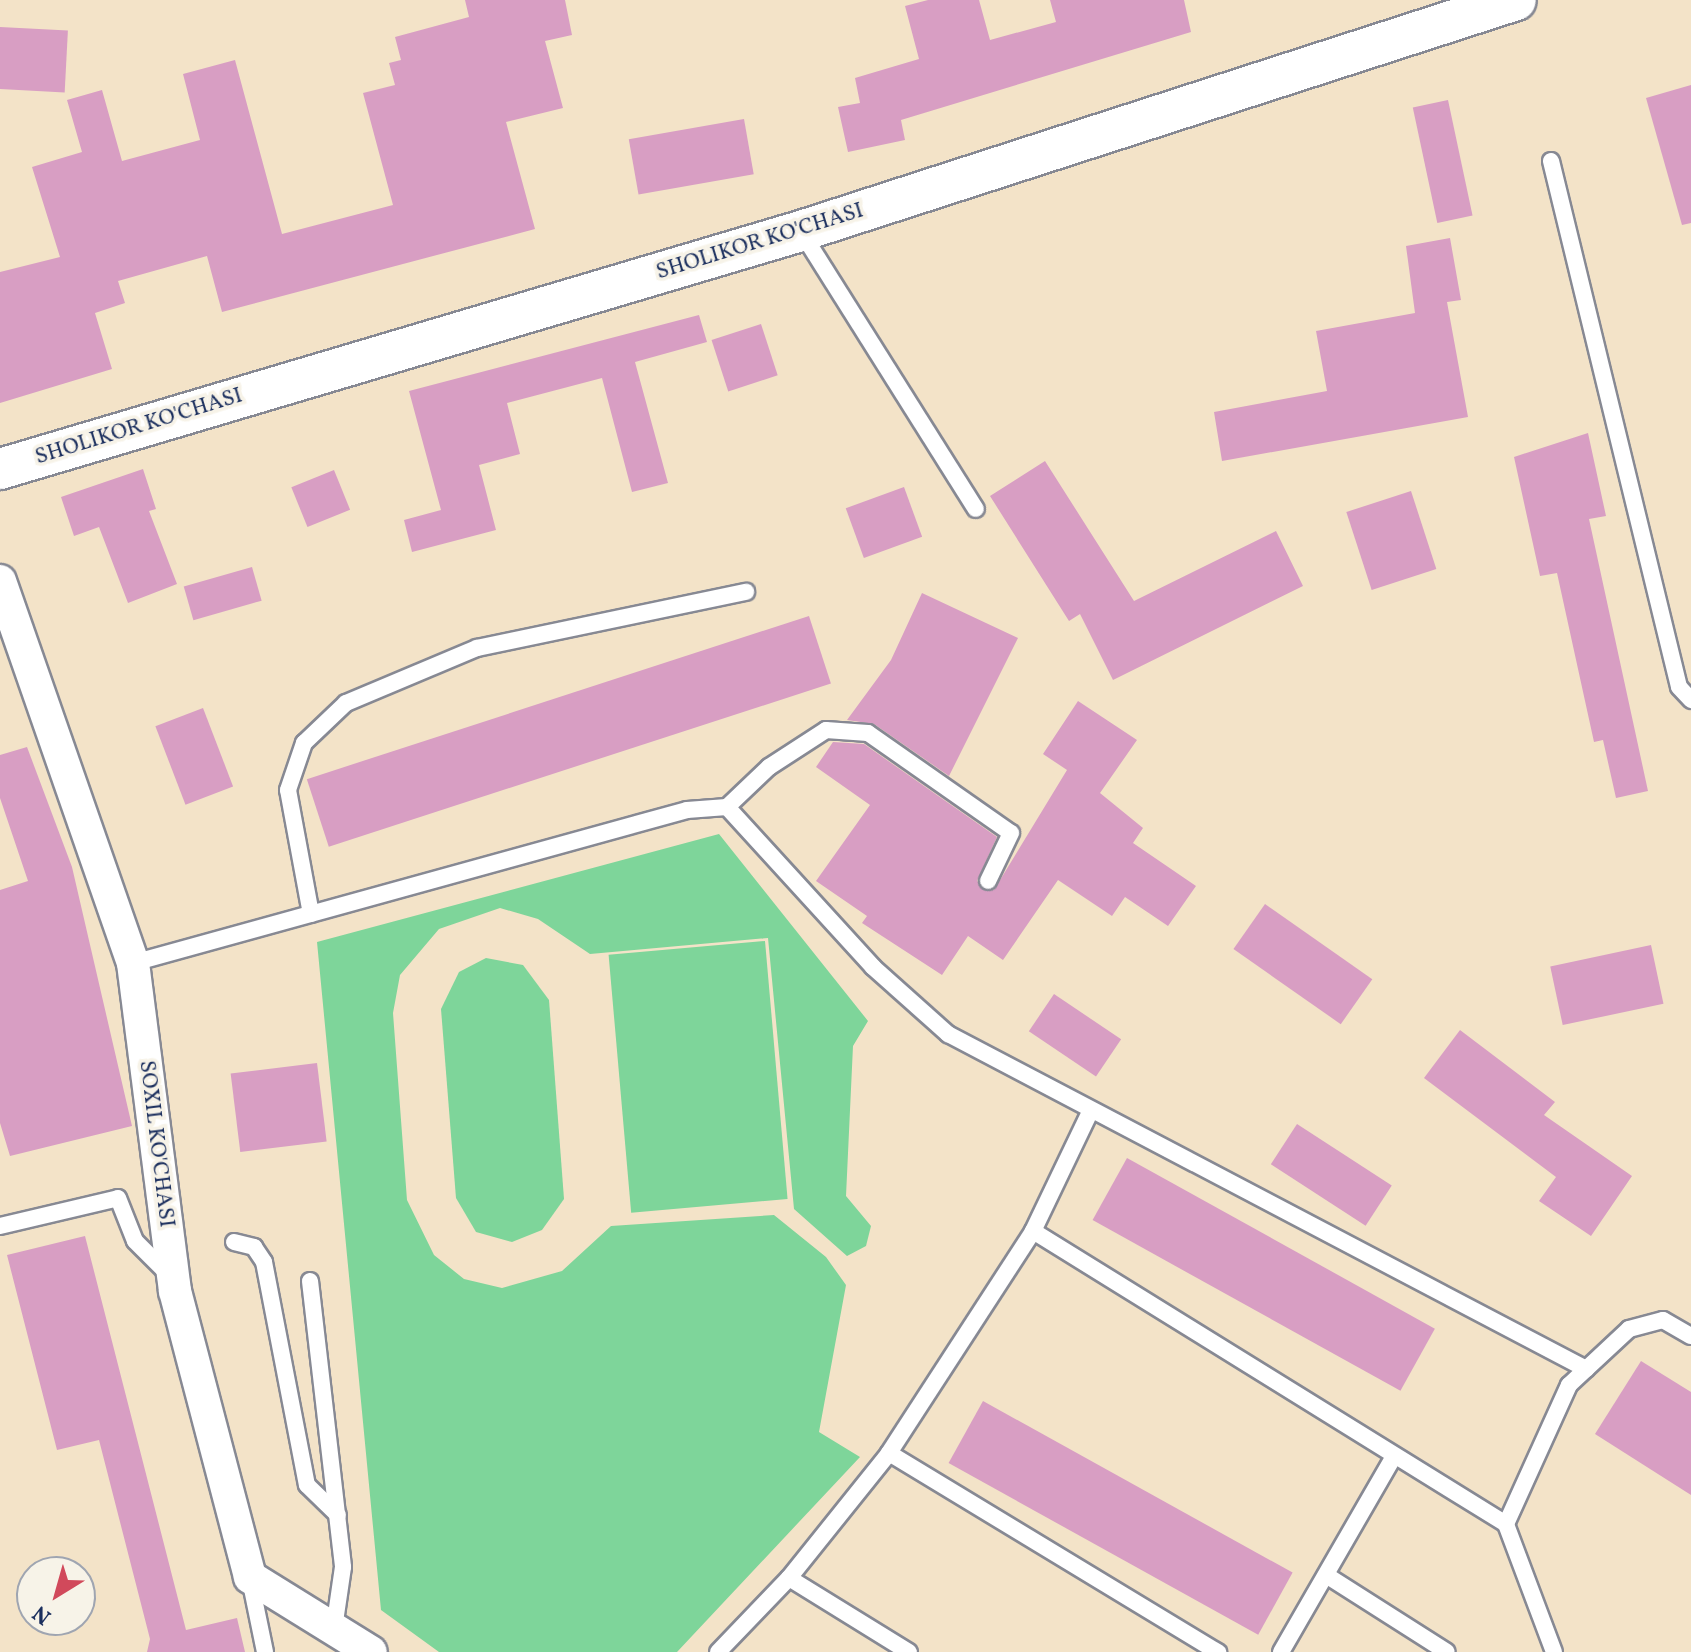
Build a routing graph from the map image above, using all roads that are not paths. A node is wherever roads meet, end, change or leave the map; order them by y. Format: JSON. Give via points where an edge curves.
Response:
{"nodes":[{"id":1,"x":1516,"y":0,"type":"edge"},
{"id":2,"x":1551,"y":161,"type":"dead end"},
{"id":3,"x":801,"y":231,"type":"junction"},
{"id":4,"x":0,"y":469,"type":"edge"},
{"id":5,"x":976,"y":509,"type":"dead end"},
{"id":6,"x":0,"y":581,"type":"edge"},
{"id":7,"x":746,"y":592,"type":"dead end"},
{"id":8,"x":1691,"y":700,"type":"edge"},
{"id":9,"x":727,"y":807,"type":"junction"},
{"id":10,"x":988,"y":881,"type":"dead end"},
{"id":11,"x":311,"y":914,"type":"junction"},
{"id":12,"x":133,"y":963,"type":"junction"},
{"id":13,"x":1091,"y":1110,"type":"junction"},
{"id":14,"x":0,"y":1226,"type":"edge"},
{"id":15,"x":1033,"y":1231,"type":"junction"},
{"id":16,"x":234,"y":1242,"type":"dead end"},
{"id":17,"x":174,"y":1280,"type":"junction"},
{"id":18,"x":310,"y":1281,"type":"dead end"},
{"id":19,"x":1691,"y":1336,"type":"edge"},
{"id":20,"x":1586,"y":1369,"type":"junction"},
{"id":21,"x":889,"y":1453,"type":"junction"},
{"id":22,"x":1392,"y":1460,"type":"junction"},
{"id":23,"x":338,"y":1515,"type":"junction"},
{"id":24,"x":1506,"y":1524,"type":"junction"},
{"id":25,"x":1326,"y":1575,"type":"junction"},
{"id":26,"x":250,"y":1577,"type":"junction"},
{"id":27,"x":789,"y":1578,"type":"junction"},
{"id":28,"x":334,"y":1629,"type":"junction"},
{"id":29,"x":265,"y":1652,"type":"edge"},
{"id":30,"x":371,"y":1652,"type":"edge"},
{"id":31,"x":718,"y":1652,"type":"edge"},
{"id":32,"x":909,"y":1652,"type":"edge"},
{"id":33,"x":1218,"y":1652,"type":"edge"},
{"id":34,"x":1281,"y":1652,"type":"edge"},
{"id":35,"x":1447,"y":1652,"type":"edge"},
{"id":36,"x":1554,"y":1652,"type":"edge"}],
"edges":[{"from":1,"to":3,"type":"street","name":"SHOLIKOR KO'CHASI"},
{"from":2,"to":8,"type":"lane","via":[[1679,687]]},
{"from":3,"to":4,"type":"street","name":"SHOLIKOR KO'CHASI"},
{"from":3,"to":5,"type":"lane"},
{"from":6,"to":12,"type":"street","name":"SOXIL KO'CHASI"},
{"from":7,"to":11,"type":"lane","via":[[477,648],[346,703],[304,743],[288,790]]},
{"from":9,"to":10,"type":"lane","via":[[769,767],[826,730],[868,733],[1011,833]]},
{"from":9,"to":11,"type":"lane","via":[[687,810]]},
{"from":9,"to":13,"type":"lane","via":[[873,967],[948,1034]]},
{"from":11,"to":12,"type":"lane"},
{"from":12,"to":17,"type":"street","name":"SOXIL KO'CHASI"},
{"from":13,"to":15,"type":"lane"},
{"from":13,"to":20,"type":"lane"},
{"from":14,"to":17,"type":"lane","via":[[118,1198],[135,1241]]},
{"from":15,"to":21,"type":"lane"},
{"from":15,"to":22,"type":"lane"},
{"from":16,"to":23,"type":"lane","via":[[254,1247],[264,1262],[307,1485]]},
{"from":17,"to":26,"type":"street","name":"SOXIL KO'CHASI"},
{"from":18,"to":23,"type":"lane"},
{"from":19,"to":20,"type":"lane","via":[[1663,1320],[1629,1329]]},
{"from":20,"to":24,"type":"lane","via":[[1569,1385]]},
{"from":21,"to":27,"type":"lane"},
{"from":21,"to":33,"type":"lane"},
{"from":22,"to":24,"type":"lane"},
{"from":22,"to":25,"type":"lane"},
{"from":23,"to":28,"type":"lane","via":[[343,1567]]},
{"from":24,"to":36,"type":"lane"},
{"from":25,"to":34,"type":"lane"},
{"from":25,"to":35,"type":"lane"},
{"from":26,"to":28,"type":"street"},
{"from":26,"to":29,"type":"lane"},
{"from":27,"to":31,"type":"lane"},
{"from":27,"to":32,"type":"lane"},
{"from":28,"to":30,"type":"street"}]}
